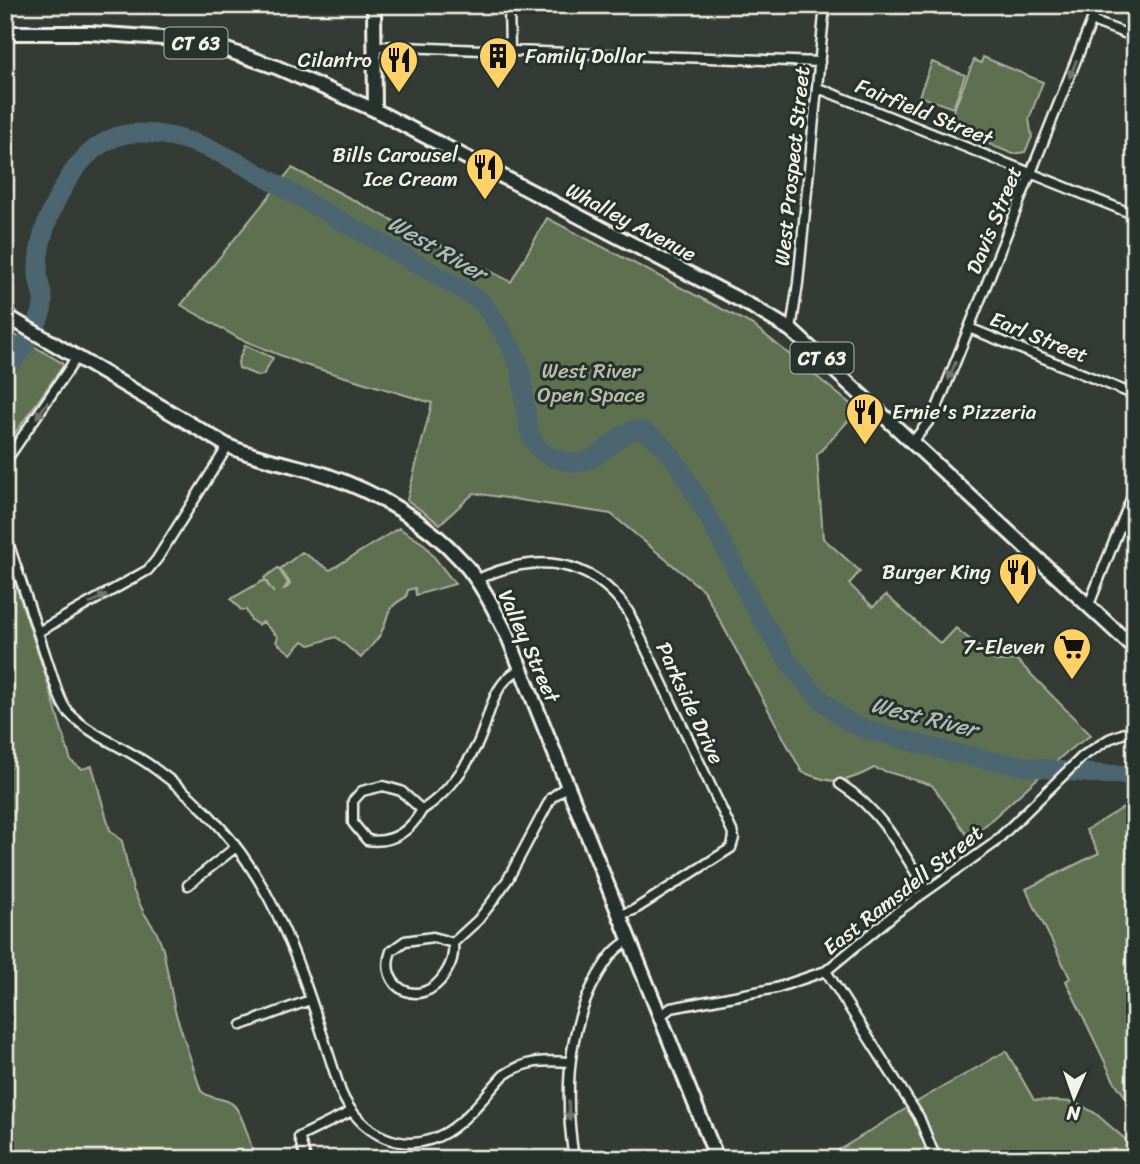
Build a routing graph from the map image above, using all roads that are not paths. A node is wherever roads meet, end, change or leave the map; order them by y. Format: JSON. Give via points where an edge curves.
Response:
{"nodes":[{"id":1,"x":374,"y":5,"type":"edge"},
{"id":2,"x":509,"y":5,"type":"edge"},
{"id":3,"x":825,"y":5,"type":"edge"},
{"id":4,"x":1098,"y":5,"type":"edge"},
{"id":5,"x":1092,"y":21,"type":"junction"},
{"id":6,"x":5,"y":33,"type":"edge"},
{"id":7,"x":1135,"y":37,"type":"edge"},
{"id":8,"x":374,"y":46,"type":"junction"},
{"id":9,"x":510,"y":50,"type":"junction"},
{"id":10,"x":820,"y":62,"type":"junction"},
{"id":11,"x":818,"y":88,"type":"junction"},
{"id":12,"x":375,"y":110,"type":"junction"},
{"id":13,"x":1032,"y":173,"type":"junction"},
{"id":14,"x":1135,"y":215,"type":"edge"},
{"id":15,"x":7,"y":316,"type":"edge"},
{"id":16,"x":969,"y":328,"type":"junction"},
{"id":17,"x":791,"y":330,"type":"junction"},
{"id":18,"x":77,"y":357,"type":"junction"},
{"id":19,"x":1135,"y":395,"type":"edge"},
{"id":20,"x":912,"y":443,"type":"junction"},
{"id":21,"x":228,"y":446,"type":"junction"},
{"id":22,"x":5,"y":462,"type":"edge"},
{"id":23,"x":1135,"y":489,"type":"edge"},
{"id":24,"x":5,"y":533,"type":"edge"},
{"id":25,"x":476,"y":580,"type":"junction"},
{"id":26,"x":1088,"y":607,"type":"junction"},
{"id":27,"x":38,"y":632,"type":"junction"},
{"id":28,"x":1135,"y":649,"type":"edge"},
{"id":29,"x":521,"y":669,"type":"junction"},
{"id":30,"x":1135,"y":729,"type":"edge"},
{"id":31,"x":840,"y":784,"type":"dead end"},
{"id":32,"x":567,"y":786,"type":"junction"},
{"id":33,"x":422,"y":810,"type":"junction"},
{"id":34,"x":236,"y":847,"type":"junction"},
{"id":35,"x":188,"y":885,"type":"dead end"},
{"id":36,"x":926,"y":890,"type":"junction"},
{"id":37,"x":620,"y":915,"type":"junction"},
{"id":38,"x":630,"y":940,"type":"junction"},
{"id":39,"x":453,"y":943,"type":"junction"},
{"id":40,"x":826,"y":971,"type":"junction"},
{"id":41,"x":310,"y":1000,"type":"junction"},
{"id":42,"x":660,"y":1016,"type":"junction"},
{"id":43,"x":242,"y":1025,"type":"dead end"},
{"id":44,"x":570,"y":1062,"type":"junction"},
{"id":45,"x":350,"y":1112,"type":"junction"},
{"id":46,"x":306,"y":1159,"type":"edge"},
{"id":47,"x":574,"y":1159,"type":"edge"},
{"id":48,"x":717,"y":1159,"type":"edge"},
{"id":49,"x":936,"y":1159,"type":"edge"}],
"edges":[{"from":1,"to":8,"type":"main road"},
{"from":2,"to":9,"type":"street"},
{"from":3,"to":10,"type":"street","name":"West Prospect Street"},
{"from":4,"to":5,"type":"street","name":"Davis Street"},
{"from":5,"to":7,"type":"street"},
{"from":5,"to":13,"type":"street","name":"Davis Street","one_way":true},
{"from":6,"to":12,"type":"main road","name":"Whalley Avenue","number":"CT 63","via":[[156,36],[190,41],[275,67]]},
{"from":8,"to":9,"type":"street"},
{"from":8,"to":12,"type":"main road"},
{"from":9,"to":10,"type":"street"},
{"from":10,"to":11,"type":"street","name":"West Prospect Street"},
{"from":11,"to":13,"type":"street","name":"Fairfield Street"},
{"from":11,"to":17,"type":"street","name":"West Prospect Street"},
{"from":12,"to":17,"type":"main road","name":"Whalley Avenue","number":"CT 63"},
{"from":13,"to":14,"type":"street","name":"Fairfield Street"},
{"from":13,"to":16,"type":"street","name":"Davis Street"},
{"from":15,"to":18,"type":"main road","name":"Valley Street"},
{"from":16,"to":19,"type":"street","name":"Earl Street"},
{"from":16,"to":20,"type":"street","name":"Davis Street","one_way":true,"via":[[935,413]]},
{"from":17,"to":20,"type":"main road","name":"Whalley Avenue","number":"CT 63"},
{"from":18,"to":21,"type":"main road","name":"Valley Street"},
{"from":18,"to":22,"type":"street","one_way":true},
{"from":20,"to":26,"type":"main road","name":"Whalley Avenue","number":"CT 63"},
{"from":21,"to":25,"type":"main road","name":"Valley Street","via":[[366,490],[441,541]]},
{"from":27,"to":21,"type":"street","one_way":true,"via":[[148,570]]},
{"from":23,"to":26,"type":"street"},
{"from":24,"to":27,"type":"street"},
{"from":25,"to":29,"type":"main road","name":"Valley Street"},
{"from":25,"to":37,"type":"street","name":"Parkside Drive","via":[[540,563],[562,564],[604,583],[628,611],[732,831],[731,848],[634,911]]},
{"from":26,"to":28,"type":"main road","name":"Whalley Avenue","number":"CT 63"},
{"from":27,"to":34,"type":"street","via":[[67,712],[174,783]]},
{"from":29,"to":32,"type":"main road","name":"Valley Street"},
{"from":29,"to":33,"type":"street","via":[[501,683],[478,742],[454,782]]},
{"from":30,"to":36,"type":"street","name":"East Ramsdell Street","via":[[1109,739],[1083,757],[993,844]]},
{"from":31,"to":36,"type":"street","via":[[859,796],[887,826]]},
{"from":32,"to":37,"type":"main road","name":"Valley Street"},
{"from":32,"to":39,"type":"street","via":[[554,793],[492,902]]},
{"from":33,"to":33,"type":"street","via":[[401,791],[373,787],[353,800],[353,823],[367,840],[387,841],[404,832]]},
{"from":34,"to":35,"type":"street"},
{"from":34,"to":41,"type":"street","via":[[286,930]]},
{"from":36,"to":40,"type":"street","name":"East Ramsdell Street"},
{"from":37,"to":38,"type":"main road","name":"Valley Street"},
{"from":38,"to":42,"type":"main road","name":"Valley Street"},
{"from":38,"to":44,"type":"street","via":[[615,950],[596,979],[583,1006]]},
{"from":39,"to":39,"type":"street","via":[[453,961],[431,990],[408,992],[391,976],[388,958],[405,940],[433,937]]},
{"from":40,"to":42,"type":"street","name":"East Ramsdell Street","via":[[776,988],[671,1008]]},
{"from":40,"to":49,"type":"street","via":[[919,1117]]},
{"from":41,"to":43,"type":"street"},
{"from":41,"to":45,"type":"street"},
{"from":42,"to":48,"type":"main road","name":"Valley Street"},
{"from":44,"to":45,"type":"street","via":[[534,1061],[514,1068],[449,1131],[422,1141],[379,1136]]},
{"from":44,"to":47,"type":"street","one_way":true},
{"from":45,"to":46,"type":"street","via":[[299,1137]]}]}
